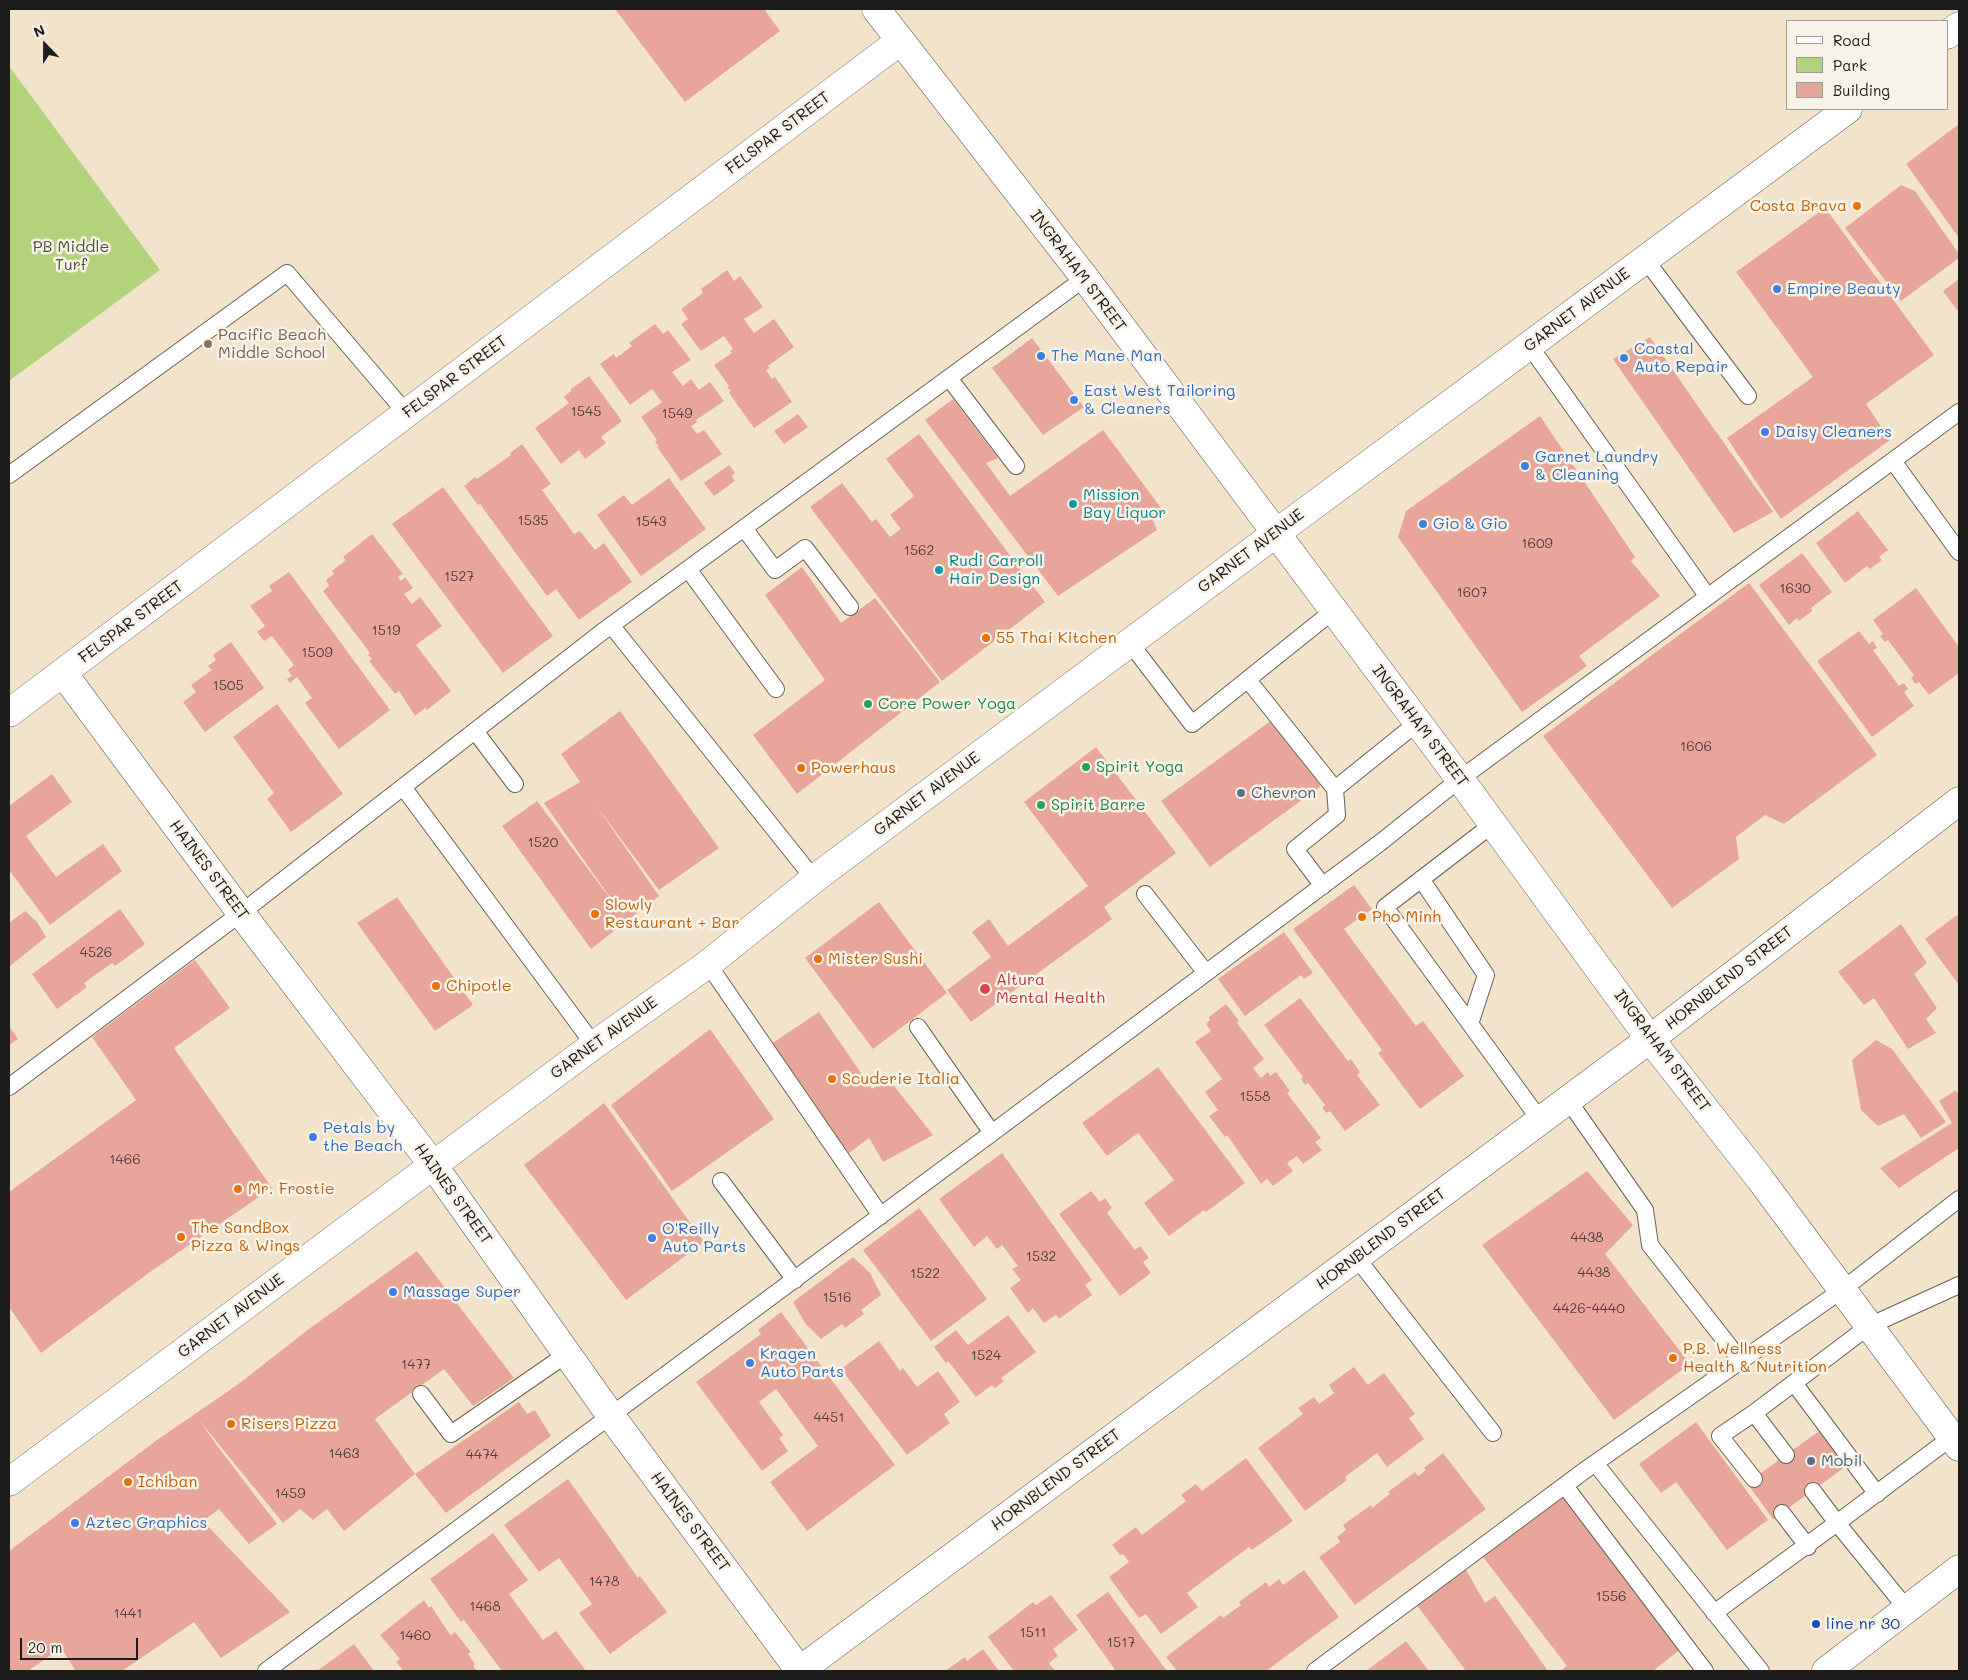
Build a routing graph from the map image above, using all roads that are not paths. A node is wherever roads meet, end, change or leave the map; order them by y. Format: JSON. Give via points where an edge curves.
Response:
{"nodes":[{"id":1,"x":876,"y":9,"type":"edge"},
{"id":2,"x":1959,"y":26,"type":"edge"},
{"id":3,"x":1948,"y":34,"type":"edge"},
{"id":4,"x":900,"y":41,"type":"junction"},
{"id":5,"x":1847,"y":110,"type":"edge"},
{"id":6,"x":1645,"y":259,"type":"junction"},
{"id":7,"x":1085,"y":278,"type":"junction"},
{"id":8,"x":1529,"y":346,"type":"junction"},
{"id":9,"x":949,"y":378,"type":"junction"},
{"id":10,"x":1748,"y":396,"type":"dead end"},
{"id":11,"x":1959,"y":412,"type":"edge"},
{"id":12,"x":407,"y":414,"type":"junction"},
{"id":13,"x":1892,"y":461,"type":"junction"},
{"id":14,"x":1016,"y":466,"type":"dead end"},
{"id":15,"x":9,"y":475,"type":"edge"},
{"id":16,"x":744,"y":528,"type":"junction"},
{"id":17,"x":1275,"y":534,"type":"junction"},
{"id":18,"x":1959,"y":552,"type":"edge"},
{"id":19,"x":688,"y":569,"type":"junction"},
{"id":20,"x":1708,"y":597,"type":"junction"},
{"id":21,"x":850,"y":607,"type":"dead end"},
{"id":22,"x":1333,"y":611,"type":"junction"},
{"id":23,"x":610,"y":626,"type":"junction"},
{"id":24,"x":1130,"y":643,"type":"junction"},
{"id":25,"x":63,"y":673,"type":"junction"},
{"id":26,"x":1248,"y":680,"type":"junction"},
{"id":27,"x":776,"y":689,"type":"dead end"},
{"id":28,"x":9,"y":713,"type":"edge"},
{"id":29,"x":1417,"y":723,"type":"junction"},
{"id":30,"x":475,"y":731,"type":"junction"},
{"id":31,"x":1460,"y":780,"type":"junction"},
{"id":32,"x":515,"y":784,"type":"dead end"},
{"id":33,"x":403,"y":787,"type":"junction"},
{"id":34,"x":1335,"y":788,"type":"junction"},
{"id":35,"x":1959,"y":801,"type":"edge"},
{"id":36,"x":1493,"y":824,"type":"junction"},
{"id":37,"x":814,"y":879,"type":"junction"},
{"id":38,"x":1422,"y":879,"type":"junction"},
{"id":39,"x":1323,"y":886,"type":"junction"},
{"id":40,"x":1145,"y":894,"type":"dead end"},
{"id":41,"x":241,"y":913,"type":"junction"},
{"id":42,"x":708,"y":964,"type":"junction"},
{"id":43,"x":1206,"y":973,"type":"junction"},
{"id":44,"x":1470,"y":1024,"type":"junction"},
{"id":45,"x":918,"y":1027,"type":"dead end"},
{"id":46,"x":1650,"y":1039,"type":"junction"},
{"id":47,"x":594,"y":1045,"type":"junction"},
{"id":48,"x":9,"y":1087,"type":"edge"},
{"id":49,"x":1568,"y":1100,"type":"junction"},
{"id":50,"x":1540,"y":1120,"type":"junction"},
{"id":51,"x":992,"y":1133,"type":"junction"},
{"id":52,"x":433,"y":1165,"type":"junction"},
{"id":53,"x":721,"y":1181,"type":"dead end"},
{"id":54,"x":1959,"y":1199,"type":"edge"},
{"id":55,"x":881,"y":1216,"type":"junction"},
{"id":56,"x":1356,"y":1257,"type":"junction"},
{"id":57,"x":795,"y":1280,"type":"junction"},
{"id":58,"x":1959,"y":1285,"type":"edge"},
{"id":59,"x":1842,"y":1290,"type":"junction"},
{"id":60,"x":1869,"y":1326,"type":"junction"},
{"id":61,"x":567,"y":1354,"type":"junction"},
{"id":62,"x":1741,"y":1361,"type":"junction"},
{"id":63,"x":1794,"y":1382,"type":"junction"},
{"id":64,"x":421,"y":1394,"type":"dead end"},
{"id":65,"x":1754,"y":1413,"type":"junction"},
{"id":66,"x":611,"y":1416,"type":"junction"},
{"id":67,"x":1493,"y":1433,"type":"dead end"},
{"id":68,"x":1955,"y":1442,"type":"edge"},
{"id":69,"x":1786,"y":1455,"type":"dead end"},
{"id":70,"x":1595,"y":1463,"type":"junction"},
{"id":71,"x":1754,"y":1479,"type":"dead end"},
{"id":72,"x":9,"y":1482,"type":"edge"},
{"id":73,"x":1565,"y":1486,"type":"junction"},
{"id":74,"x":1813,"y":1490,"type":"dead end"},
{"id":75,"x":1878,"y":1494,"type":"junction"},
{"id":76,"x":1782,"y":1513,"type":"dead end"},
{"id":77,"x":1837,"y":1523,"type":"junction"},
{"id":78,"x":1808,"y":1546,"type":"junction"},
{"id":79,"x":1959,"y":1569,"type":"edge"},
{"id":80,"x":1908,"y":1609,"type":"junction"},
{"id":81,"x":1714,"y":1613,"type":"junction"},
{"id":82,"x":266,"y":1671,"type":"edge"},
{"id":83,"x":800,"y":1671,"type":"edge"},
{"id":84,"x":1315,"y":1671,"type":"edge"},
{"id":85,"x":1705,"y":1671,"type":"edge"},
{"id":86,"x":1761,"y":1671,"type":"edge"},
{"id":87,"x":1826,"y":1671,"type":"edge"}],
"edges":[{"from":1,"to":4,"type":"main road","name":"INGRAHAM STREET"},
{"from":2,"to":3,"type":"main road"},
{"from":4,"to":7,"type":"main road","name":"INGRAHAM STREET"},
{"from":4,"to":12,"type":"main road","name":"FELSPAR STREET"},
{"from":5,"to":6,"type":"main road","name":"GARNET AVENUE"},
{"from":6,"to":8,"type":"main road","name":"GARNET AVENUE"},
{"from":6,"to":10,"type":"lane"},
{"from":7,"to":9,"type":"lane"},
{"from":7,"to":17,"type":"main road","name":"INGRAHAM STREET"},
{"from":8,"to":17,"type":"main road","name":"GARNET AVENUE"},
{"from":8,"to":20,"type":"lane"},
{"from":9,"to":14,"type":"lane"},
{"from":9,"to":16,"type":"lane"},
{"from":11,"to":13,"type":"lane"},
{"from":12,"to":15,"type":"lane","via":[[287,273]]},
{"from":12,"to":25,"type":"main road","name":"FELSPAR STREET"},
{"from":13,"to":18,"type":"lane"},
{"from":13,"to":20,"type":"lane"},
{"from":16,"to":19,"type":"lane"},
{"from":16,"to":21,"type":"lane","via":[[775,570],[805,548]]},
{"from":17,"to":22,"type":"main road","name":"INGRAHAM STREET"},
{"from":17,"to":24,"type":"main road","name":"GARNET AVENUE"},
{"from":19,"to":23,"type":"lane"},
{"from":19,"to":27,"type":"lane"},
{"from":20,"to":31,"type":"lane"},
{"from":22,"to":26,"type":"lane"},
{"from":22,"to":29,"type":"main road","name":"INGRAHAM STREET"},
{"from":23,"to":30,"type":"lane"},
{"from":23,"to":37,"type":"lane"},
{"from":24,"to":26,"type":"lane","via":[[1192,724]]},
{"from":24,"to":37,"type":"main road","name":"GARNET AVENUE"},
{"from":25,"to":28,"type":"main road","name":"FELSPAR STREET"},
{"from":25,"to":41,"type":"main road","name":"HAINES STREET"},
{"from":26,"to":34,"type":"lane"},
{"from":29,"to":31,"type":"main road","name":"INGRAHAM STREET"},
{"from":29,"to":34,"type":"lane"},
{"from":30,"to":32,"type":"lane"},
{"from":30,"to":33,"type":"lane"},
{"from":31,"to":36,"type":"main road","name":"INGRAHAM STREET"},
{"from":31,"to":39,"type":"lane"},
{"from":33,"to":41,"type":"lane"},
{"from":33,"to":47,"type":"lane"},
{"from":34,"to":39,"type":"lane","via":[[1337,815],[1295,850]]},
{"from":35,"to":46,"type":"main road","name":"HORNBLEND STREET"},
{"from":36,"to":38,"type":"lane"},
{"from":36,"to":46,"type":"main road","name":"INGRAHAM STREET"},
{"from":37,"to":42,"type":"main road","name":"GARNET AVENUE"},
{"from":38,"to":44,"type":"lane","via":[[1486,975]]},
{"from":38,"to":44,"type":"lane","via":[[1385,907]]},
{"from":39,"to":43,"type":"lane"},
{"from":40,"to":43,"type":"lane"},
{"from":41,"to":48,"type":"lane"},
{"from":41,"to":52,"type":"main road","name":"HAINES STREET"},
{"from":42,"to":47,"type":"main road","name":"GARNET AVENUE"},
{"from":42,"to":55,"type":"lane"},
{"from":43,"to":51,"type":"lane"},
{"from":44,"to":50,"type":"lane"},
{"from":45,"to":51,"type":"lane"},
{"from":46,"to":49,"type":"main road","name":"HORNBLEND STREET"},
{"from":46,"to":59,"type":"main road","name":"INGRAHAM STREET"},
{"from":47,"to":52,"type":"main road","name":"GARNET AVENUE"},
{"from":49,"to":50,"type":"main road","name":"HORNBLEND STREET"},
{"from":49,"to":62,"type":"lane","via":[[1645,1210],[1650,1245]]},
{"from":50,"to":56,"type":"main road","name":"HORNBLEND STREET"},
{"from":51,"to":55,"type":"lane"},
{"from":52,"to":61,"type":"main road","name":"HAINES STREET"},
{"from":52,"to":72,"type":"main road","name":"GARNET AVENUE"},
{"from":53,"to":57,"type":"lane"},
{"from":54,"to":59,"type":"lane"},
{"from":55,"to":57,"type":"lane"},
{"from":56,"to":67,"type":"lane"},
{"from":56,"to":83,"type":"main road","name":"HORNBLEND STREET"},
{"from":57,"to":66,"type":"lane"},
{"from":58,"to":60,"type":"lane"},
{"from":59,"to":60,"type":"main road","name":"INGRAHAM STREET"},
{"from":59,"to":62,"type":"lane"},
{"from":60,"to":63,"type":"lane"},
{"from":60,"to":68,"type":"main road","name":"INGRAHAM STREET"},
{"from":61,"to":64,"type":"lane","via":[[451,1434]]},
{"from":61,"to":66,"type":"main road","name":"HAINES STREET"},
{"from":62,"to":70,"type":"lane"},
{"from":63,"to":65,"type":"lane"},
{"from":63,"to":75,"type":"lane"},
{"from":65,"to":69,"type":"lane"},
{"from":65,"to":71,"type":"lane","via":[[1720,1436]]},
{"from":66,"to":82,"type":"lane"},
{"from":66,"to":83,"type":"main road","name":"HAINES STREET"},
{"from":68,"to":75,"type":"lane"},
{"from":70,"to":73,"type":"lane"},
{"from":70,"to":81,"type":"lane"},
{"from":73,"to":84,"type":"lane"},
{"from":73,"to":85,"type":"lane"},
{"from":74,"to":77,"type":"lane"},
{"from":75,"to":77,"type":"lane"},
{"from":76,"to":78,"type":"lane"},
{"from":77,"to":78,"type":"lane"},
{"from":77,"to":80,"type":"lane"},
{"from":78,"to":81,"type":"lane"},
{"from":79,"to":80,"type":"main road"},
{"from":80,"to":87,"type":"main road"},
{"from":81,"to":86,"type":"lane"}]}
